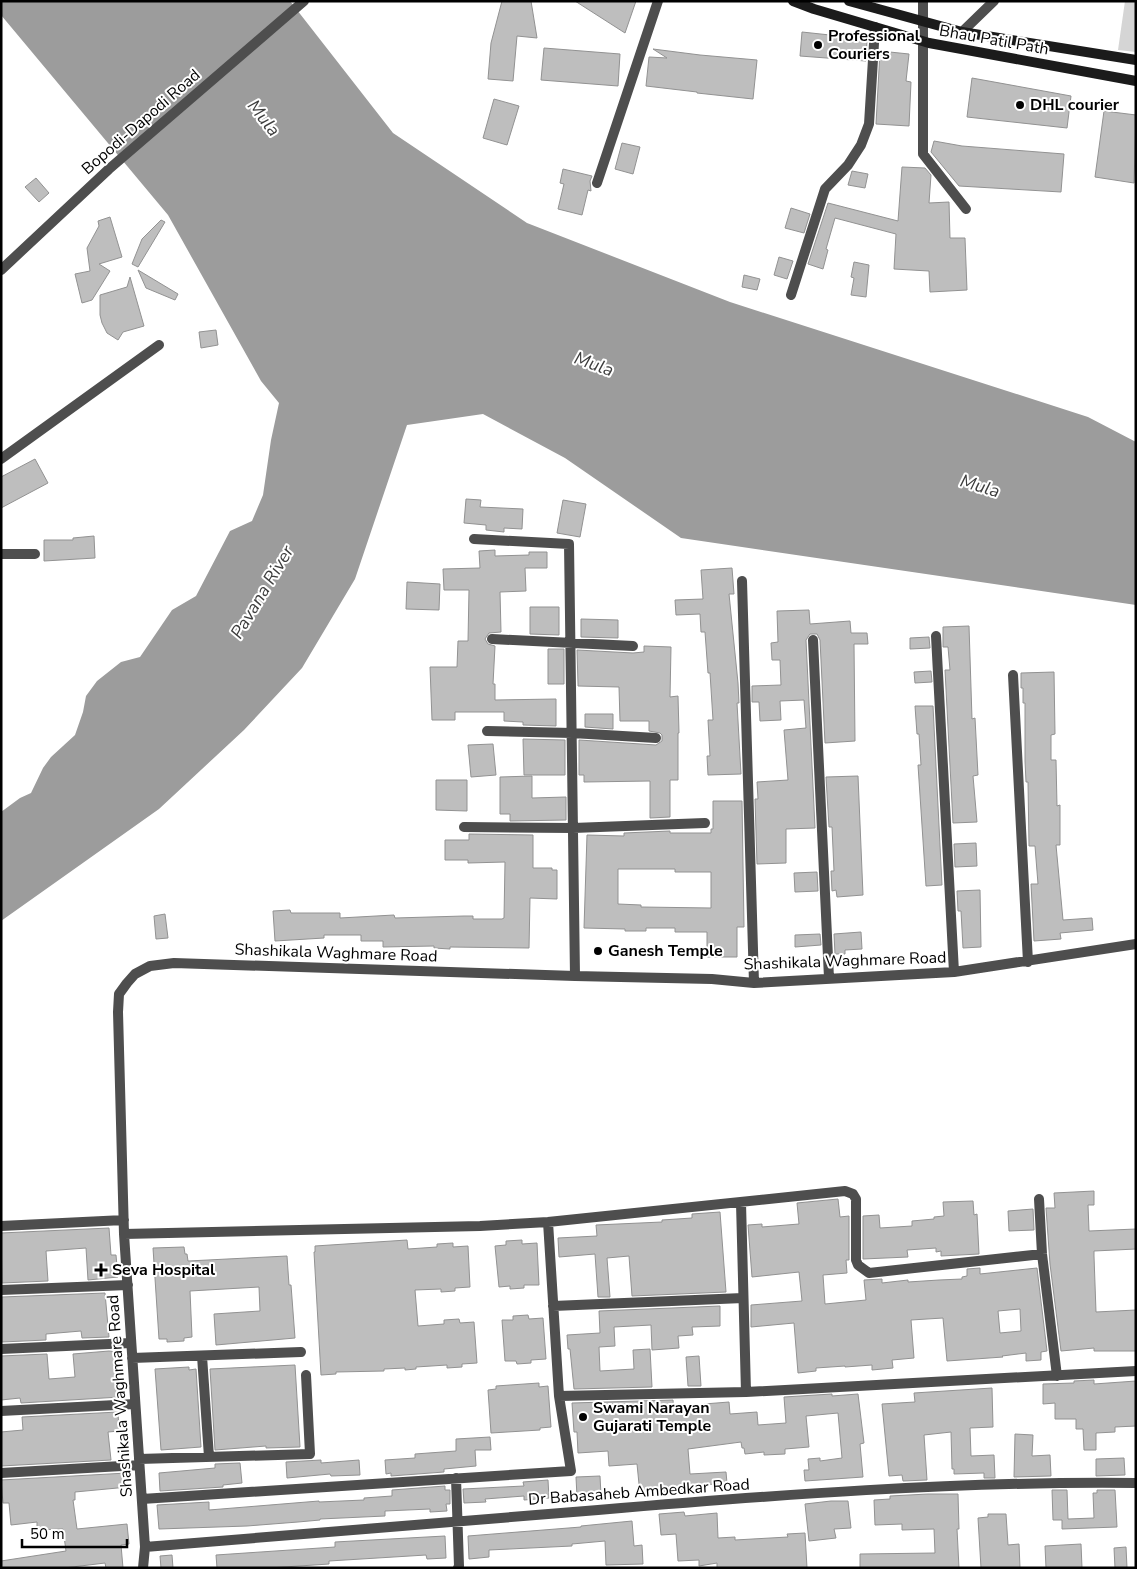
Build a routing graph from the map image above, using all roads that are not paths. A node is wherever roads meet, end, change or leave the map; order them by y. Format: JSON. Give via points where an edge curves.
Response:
{"nodes":[{"id":1,"x":304,"y":1,"type":"edge"},
{"id":2,"x":658,"y":1,"type":"edge"},
{"id":3,"x":793,"y":1,"type":"edge"},
{"id":4,"x":849,"y":1,"type":"edge"},
{"id":5,"x":923,"y":1,"type":"edge"},
{"id":6,"x":994,"y":1,"type":"edge"},
{"id":7,"x":924,"y":21,"type":"junction"},
{"id":8,"x":875,"y":27,"type":"junction"},
{"id":9,"x":962,"y":32,"type":"junction"},
{"id":10,"x":923,"y":42,"type":"junction"},
{"id":11,"x":1136,"y":60,"type":"edge"},
{"id":12,"x":1136,"y":81,"type":"edge"},
{"id":13,"x":597,"y":183,"type":"dead end"},
{"id":14,"x":966,"y":209,"type":"dead end"},
{"id":15,"x":1,"y":270,"type":"edge"},
{"id":16,"x":791,"y":295,"type":"dead end"},
{"id":17,"x":159,"y":345,"type":"dead end"},
{"id":18,"x":1,"y":459,"type":"edge"},
{"id":19,"x":474,"y":539,"type":"dead end"},
{"id":20,"x":1,"y":554,"type":"edge"},
{"id":21,"x":35,"y":554,"type":"dead end"},
{"id":22,"x":742,"y":581,"type":"dead end"},
{"id":23,"x":936,"y":636,"type":"dead end"},
{"id":24,"x":492,"y":639,"type":"dead end"},
{"id":25,"x":813,"y":640,"type":"dead end"},
{"id":26,"x":570,"y":643,"type":"junction"},
{"id":27,"x":634,"y":646,"type":"dead end"},
{"id":28,"x":1013,"y":675,"type":"dead end"},
{"id":29,"x":487,"y":731,"type":"dead end"},
{"id":30,"x":572,"y":733,"type":"junction"},
{"id":31,"x":656,"y":738,"type":"dead end"},
{"id":32,"x":705,"y":823,"type":"dead end"},
{"id":33,"x":464,"y":827,"type":"dead end"},
{"id":34,"x":573,"y":828,"type":"junction"},
{"id":35,"x":1136,"y":944,"type":"edge"},
{"id":36,"x":1028,"y":962,"type":"junction"},
{"id":37,"x":954,"y":972,"type":"junction"},
{"id":38,"x":575,"y":976,"type":"junction"},
{"id":39,"x":828,"y":978,"type":"junction"},
{"id":40,"x":754,"y":983,"type":"junction"},
{"id":41,"x":1039,"y":1199,"type":"dead end"},
{"id":42,"x":741,"y":1203,"type":"junction"},
{"id":43,"x":124,"y":1220,"type":"junction"},
{"id":44,"x":548,"y":1222,"type":"junction"},
{"id":45,"x":1,"y":1226,"type":"edge"},
{"id":46,"x":124,"y":1234,"type":"junction"},
{"id":47,"x":1042,"y":1254,"type":"junction"},
{"id":48,"x":128,"y":1285,"type":"junction"},
{"id":49,"x":1,"y":1290,"type":"edge"},
{"id":50,"x":743,"y":1298,"type":"junction"},
{"id":51,"x":553,"y":1306,"type":"junction"},
{"id":52,"x":131,"y":1342,"type":"junction"},
{"id":53,"x":1,"y":1349,"type":"edge"},
{"id":54,"x":301,"y":1352,"type":"dead end"},
{"id":55,"x":202,"y":1356,"type":"junction"},
{"id":56,"x":132,"y":1358,"type":"junction"},
{"id":57,"x":1136,"y":1372,"type":"edge"},
{"id":58,"x":306,"y":1375,"type":"dead end"},
{"id":59,"x":1057,"y":1376,"type":"junction"},
{"id":60,"x":746,"y":1392,"type":"junction"},
{"id":61,"x":559,"y":1396,"type":"junction"},
{"id":62,"x":135,"y":1404,"type":"junction"},
{"id":63,"x":1,"y":1411,"type":"edge"},
{"id":64,"x":209,"y":1457,"type":"junction"},
{"id":65,"x":139,"y":1462,"type":"junction"},
{"id":66,"x":1,"y":1473,"type":"edge"},
{"id":67,"x":456,"y":1478,"type":"junction"},
{"id":68,"x":1136,"y":1483,"type":"edge"},
{"id":69,"x":142,"y":1499,"type":"junction"},
{"id":70,"x":458,"y":1522,"type":"junction"},
{"id":71,"x":145,"y":1548,"type":"junction"},
{"id":72,"x":143,"y":1568,"type":"edge"},
{"id":73,"x":458,"y":1568,"type":"edge"}],
"edges":[{"from":1,"to":15,"type":"street","name":"Bopodi-Dapodi Road","via":[[109,169]]},
{"from":2,"to":13,"type":"street"},
{"from":3,"to":8,"type":"main road","name":"Bhau Patil Path"},
{"from":4,"to":7,"type":"main road","name":"Bhau Patil Path"},
{"from":5,"to":7,"type":"street"},
{"from":6,"to":9,"type":"street"},
{"from":7,"to":9,"type":"main road","name":"Bhau Patil Path"},
{"from":7,"to":10,"type":"street"},
{"from":8,"to":10,"type":"main road","name":"Bhau Patil Path"},
{"from":8,"to":16,"type":"street","via":[[867,132],[848,166],[825,189]]},
{"from":9,"to":11,"type":"main road","name":"Bhau Patil Path"},
{"from":10,"to":12,"type":"main road","name":"Bhau Patil Path"},
{"from":10,"to":14,"type":"street","via":[[923,154]]},
{"from":17,"to":18,"type":"street"},
{"from":19,"to":26,"type":"street","via":[[569,544]]},
{"from":20,"to":21,"type":"street"},
{"from":22,"to":40,"type":"street"},
{"from":23,"to":37,"type":"street"},
{"from":24,"to":26,"type":"street"},
{"from":25,"to":39,"type":"street"},
{"from":26,"to":27,"type":"street"},
{"from":26,"to":30,"type":"street"},
{"from":28,"to":36,"type":"street"},
{"from":29,"to":30,"type":"street"},
{"from":30,"to":31,"type":"street"},
{"from":30,"to":34,"type":"street"},
{"from":32,"to":34,"type":"street"},
{"from":33,"to":34,"type":"street"},
{"from":34,"to":38,"type":"street"},
{"from":35,"to":36,"type":"street","name":"Shashikala Waghmare Road"},
{"from":36,"to":37,"type":"street","name":"Shashikala Waghmare Road"},
{"from":37,"to":39,"type":"street","name":"Shashikala Waghmare Road"},
{"from":38,"to":40,"type":"street","name":"Shashikala Waghmare Road"},
{"from":38,"to":43,"type":"street","name":"Shashikala Waghmare Road","via":[[174,963],[150,966],[135,974],[119,994],[118,1012]]},
{"from":39,"to":40,"type":"street","name":"Shashikala Waghmare Road"},
{"from":41,"to":47,"type":"street"},
{"from":42,"to":44,"type":"street"},
{"from":42,"to":47,"type":"street","via":[[849,1192],[856,1199],[856,1260],[869,1273]]},
{"from":42,"to":50,"type":"street"},
{"from":43,"to":45,"type":"street"},
{"from":43,"to":46,"type":"street","name":"Shashikala Waghmare Road"},
{"from":44,"to":46,"type":"street"},
{"from":44,"to":51,"type":"street"},
{"from":46,"to":48,"type":"street","name":"Shashikala Waghmare Road"},
{"from":47,"to":59,"type":"street"},
{"from":48,"to":49,"type":"street"},
{"from":48,"to":52,"type":"street","name":"Shashikala Waghmare Road"},
{"from":50,"to":51,"type":"street"},
{"from":50,"to":60,"type":"street"},
{"from":51,"to":61,"type":"street"},
{"from":52,"to":53,"type":"street"},
{"from":52,"to":56,"type":"street","name":"Shashikala Waghmare Road"},
{"from":54,"to":55,"type":"street"},
{"from":55,"to":56,"type":"street"},
{"from":55,"to":64,"type":"street"},
{"from":56,"to":62,"type":"street","name":"Shashikala Waghmare Road"},
{"from":57,"to":59,"type":"street"},
{"from":58,"to":64,"type":"street","via":[[310,1454]]},
{"from":59,"to":60,"type":"street"},
{"from":60,"to":61,"type":"street"},
{"from":61,"to":67,"type":"street","via":[[571,1471]]},
{"from":62,"to":63,"type":"street"},
{"from":62,"to":65,"type":"street","name":"Shashikala Waghmare Road"},
{"from":64,"to":65,"type":"street"},
{"from":65,"to":66,"type":"street"},
{"from":65,"to":69,"type":"street","name":"Shashikala Waghmare Road"},
{"from":67,"to":69,"type":"street"},
{"from":67,"to":70,"type":"street"},
{"from":68,"to":70,"type":"street","name":"Dr Babasaheb Ambedkar Road","via":[[1062,1482],[900,1489]]},
{"from":69,"to":71,"type":"street","name":"Shashikala Waghmare Road"},
{"from":70,"to":71,"type":"street","name":"Dr Babasaheb Ambedkar Road"},
{"from":70,"to":73,"type":"street"},
{"from":71,"to":72,"type":"street","name":"Shashikala Waghmare Road"}]}
